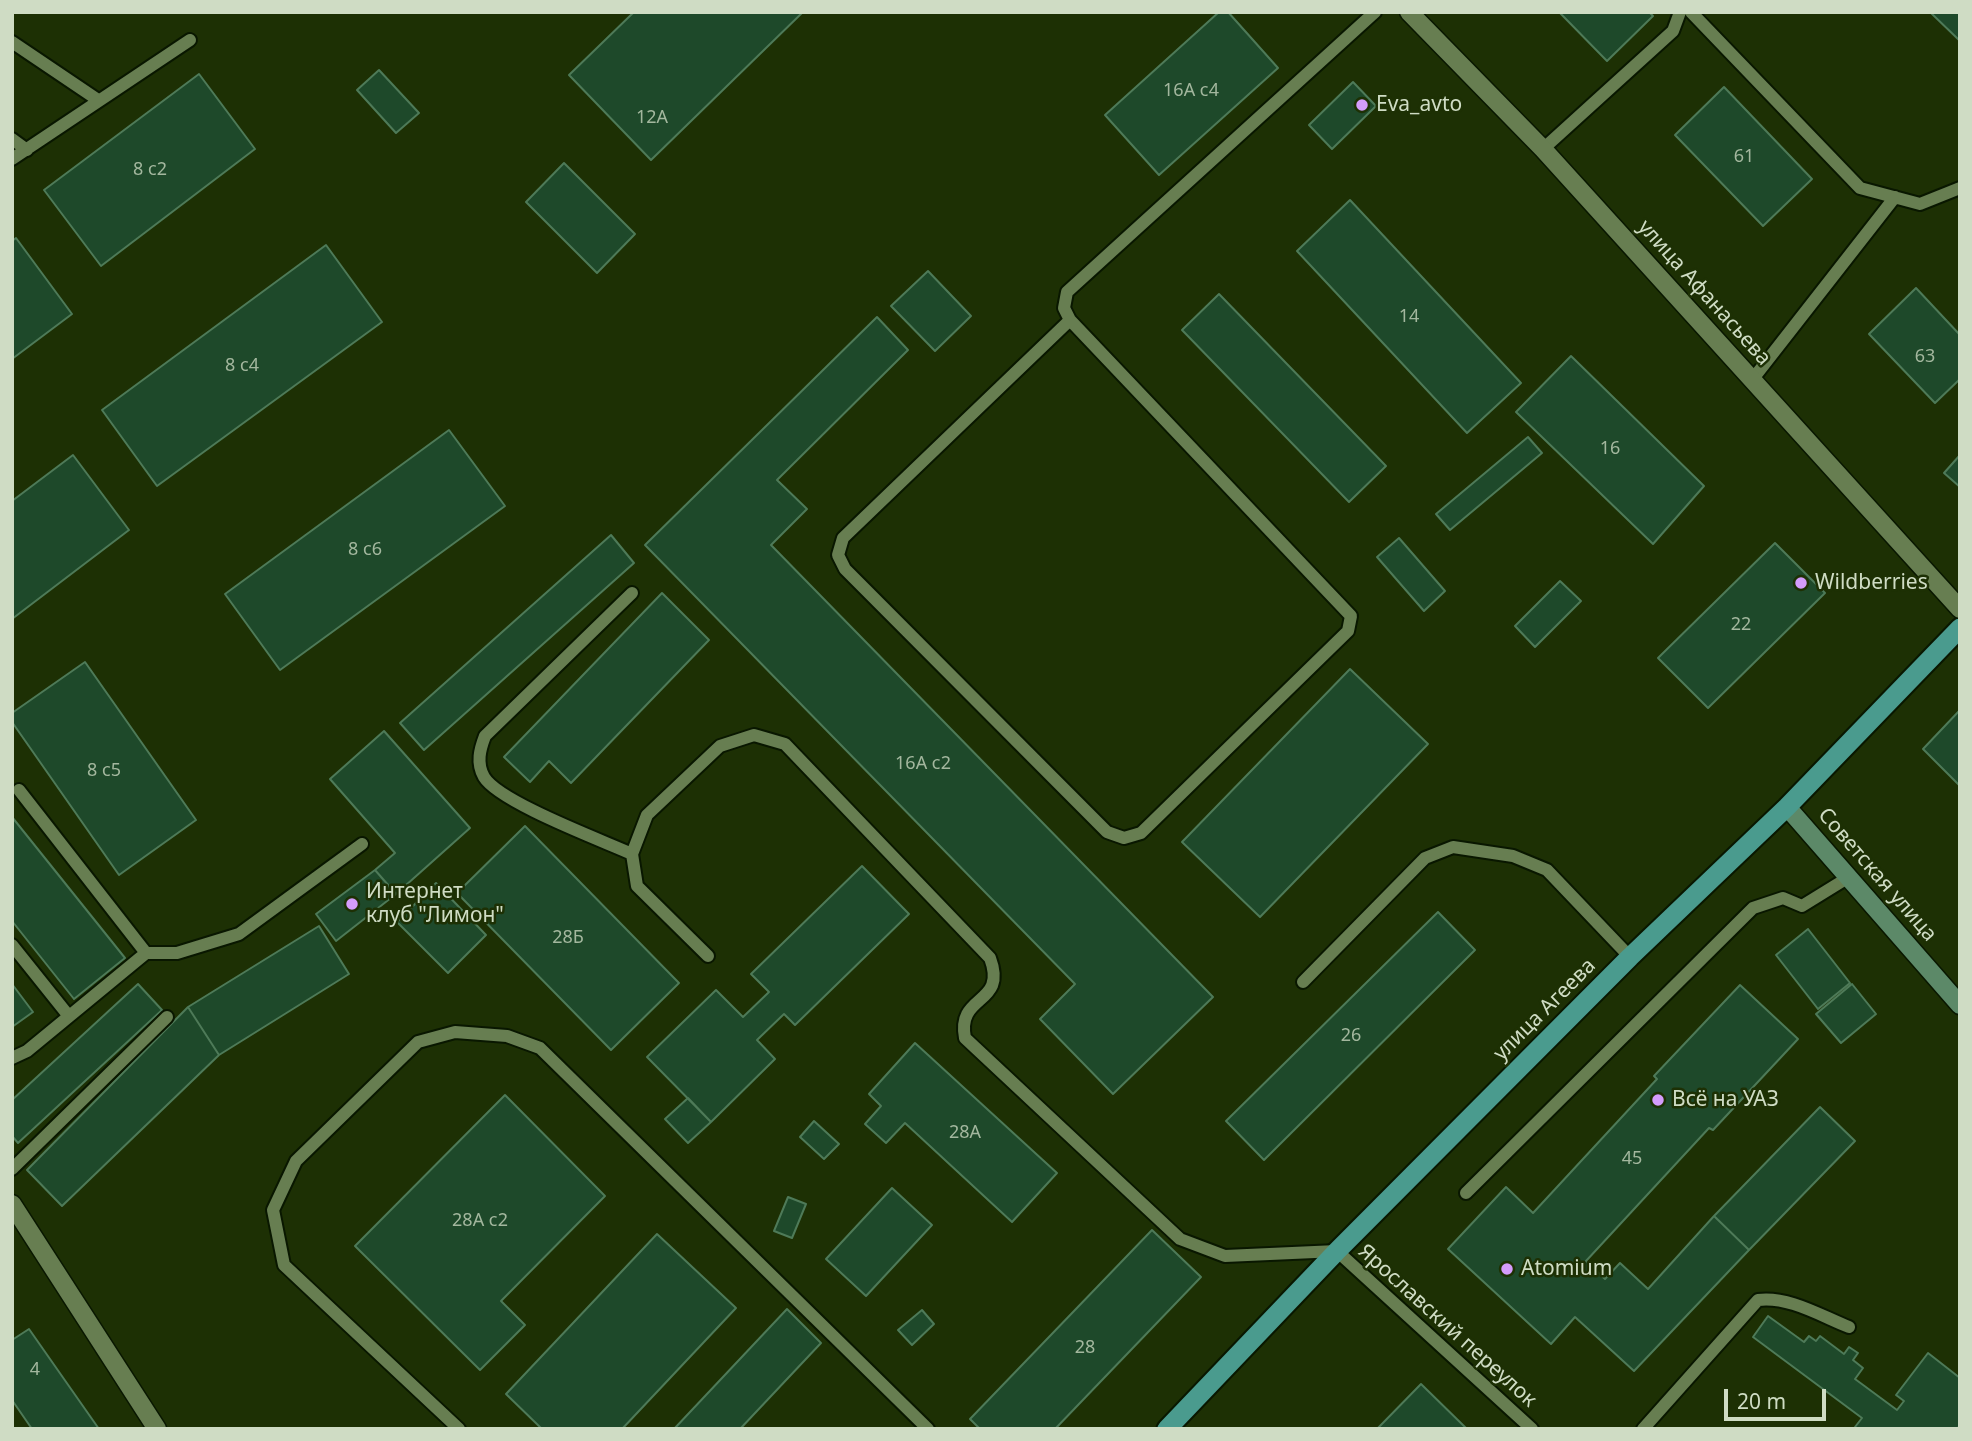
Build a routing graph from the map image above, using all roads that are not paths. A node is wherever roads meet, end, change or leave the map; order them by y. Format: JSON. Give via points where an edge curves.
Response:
{"nodes":[{"id":1,"x":1375,"y":12,"type":"edge"},
{"id":2,"x":1409,"y":12,"type":"edge"},
{"id":3,"x":1680,"y":12,"type":"edge"},
{"id":4,"x":1692,"y":12,"type":"edge"},
{"id":5,"x":190,"y":40,"type":"dead end"},
{"id":6,"x":12,"y":42,"type":"edge"},
{"id":7,"x":98,"y":100,"type":"junction"},
{"id":8,"x":12,"y":139,"type":"edge"},
{"id":9,"x":1543,"y":149,"type":"junction"},
{"id":10,"x":27,"y":150,"type":"junction"},
{"id":11,"x":12,"y":159,"type":"edge"},
{"id":12,"x":1960,"y":188,"type":"edge"},
{"id":13,"x":1895,"y":197,"type":"junction"},
{"id":14,"x":1070,"y":320,"type":"junction"},
{"id":15,"x":1752,"y":380,"type":"junction"},
{"id":16,"x":632,"y":593,"type":"dead end"},
{"id":17,"x":1960,"y":608,"type":"edge"},
{"id":18,"x":1960,"y":628,"type":"edge"},
{"id":19,"x":19,"y":790,"type":"dead end"},
{"id":20,"x":1787,"y":807,"type":"junction"},
{"id":21,"x":362,"y":844,"type":"dead end"},
{"id":22,"x":632,"y":854,"type":"junction"},
{"id":23,"x":1849,"y":877,"type":"junction"},
{"id":24,"x":12,"y":944,"type":"edge"},
{"id":25,"x":146,"y":953,"type":"junction"},
{"id":26,"x":708,"y":956,"type":"dead end"},
{"id":27,"x":1630,"y":957,"type":"junction"},
{"id":28,"x":1303,"y":982,"type":"dead end"},
{"id":29,"x":1960,"y":1005,"type":"edge"},
{"id":30,"x":68,"y":1014,"type":"junction"},
{"id":31,"x":167,"y":1017,"type":"dead end"},
{"id":32,"x":12,"y":1058,"type":"edge"},
{"id":33,"x":12,"y":1169,"type":"edge"},
{"id":34,"x":1466,"y":1193,"type":"dead end"},
{"id":35,"x":12,"y":1204,"type":"edge"},
{"id":36,"x":1337,"y":1251,"type":"junction"},
{"id":37,"x":1849,"y":1327,"type":"dead end"},
{"id":38,"x":157,"y":1429,"type":"edge"},
{"id":39,"x":459,"y":1429,"type":"edge"},
{"id":40,"x":928,"y":1429,"type":"edge"},
{"id":41,"x":1167,"y":1429,"type":"edge"},
{"id":42,"x":1532,"y":1429,"type":"edge"},
{"id":43,"x":1643,"y":1429,"type":"edge"}],
"edges":[{"from":1,"to":14,"type":"lane","via":[[1067,292],[1064,308]]},
{"from":2,"to":9,"type":"street","name":"улица Афанасьева"},
{"from":3,"to":9,"type":"lane","via":[[1673,31]]},
{"from":4,"to":13,"type":"lane","via":[[1860,188]]},
{"from":5,"to":7,"type":"lane"},
{"from":6,"to":7,"type":"lane"},
{"from":7,"to":10,"type":"lane"},
{"from":8,"to":10,"type":"lane"},
{"from":9,"to":15,"type":"street","name":"улица Афанасьева"},
{"from":10,"to":11,"type":"lane"},
{"from":12,"to":13,"type":"lane","via":[[1920,204]]},
{"from":13,"to":15,"type":"lane"},
{"from":14,"to":14,"type":"lane","via":[[1351,616],[1348,631],[1141,833],[1124,838],[1107,832],[845,569],[838,555],[843,538]]},
{"from":15,"to":17,"type":"street","name":"улица Афанасьева"},
{"from":16,"to":22,"type":"lane","via":[[485,736],[478,755],[484,777],[507,797]]},
{"from":18,"to":20,"type":"highway","name":"улица Агеева"},
{"from":19,"to":25,"type":"lane"},
{"from":20,"to":23,"type":"main road","name":"Советская улица"},
{"from":20,"to":27,"type":"highway","name":"улица Агеева"},
{"from":21,"to":25,"type":"lane","via":[[239,934],[177,953]]},
{"from":22,"to":26,"type":"lane","via":[[637,886]]},
{"from":22,"to":36,"type":"lane","via":[[647,815],[720,746],[754,735],[785,744],[990,958],[997,975],[993,987],[964,1015],[965,1038],[1180,1240],[1225,1256]]},
{"from":23,"to":29,"type":"main road","name":"Советская улица"},
{"from":23,"to":34,"type":"lane","via":[[1802,906],[1783,898],[1753,908]]},
{"from":24,"to":30,"type":"lane"},
{"from":25,"to":30,"type":"lane"},
{"from":27,"to":28,"type":"lane","via":[[1547,870],[1513,856],[1453,847],[1425,858]]},
{"from":27,"to":36,"type":"highway","name":"улица Агеева"},
{"from":30,"to":32,"type":"lane","via":[[27,1051]]},
{"from":31,"to":33,"type":"lane"},
{"from":35,"to":38,"type":"street"},
{"from":36,"to":41,"type":"highway","name":"улица Агеева"},
{"from":36,"to":42,"type":"lane","name":"Ярославский переулок"},
{"from":37,"to":43,"type":"lane","via":[[1788,1302],[1758,1300]]},
{"from":39,"to":40,"type":"lane","via":[[284,1265],[273,1209],[296,1161],[418,1042],[455,1032],[507,1036],[540,1048]]}]}
